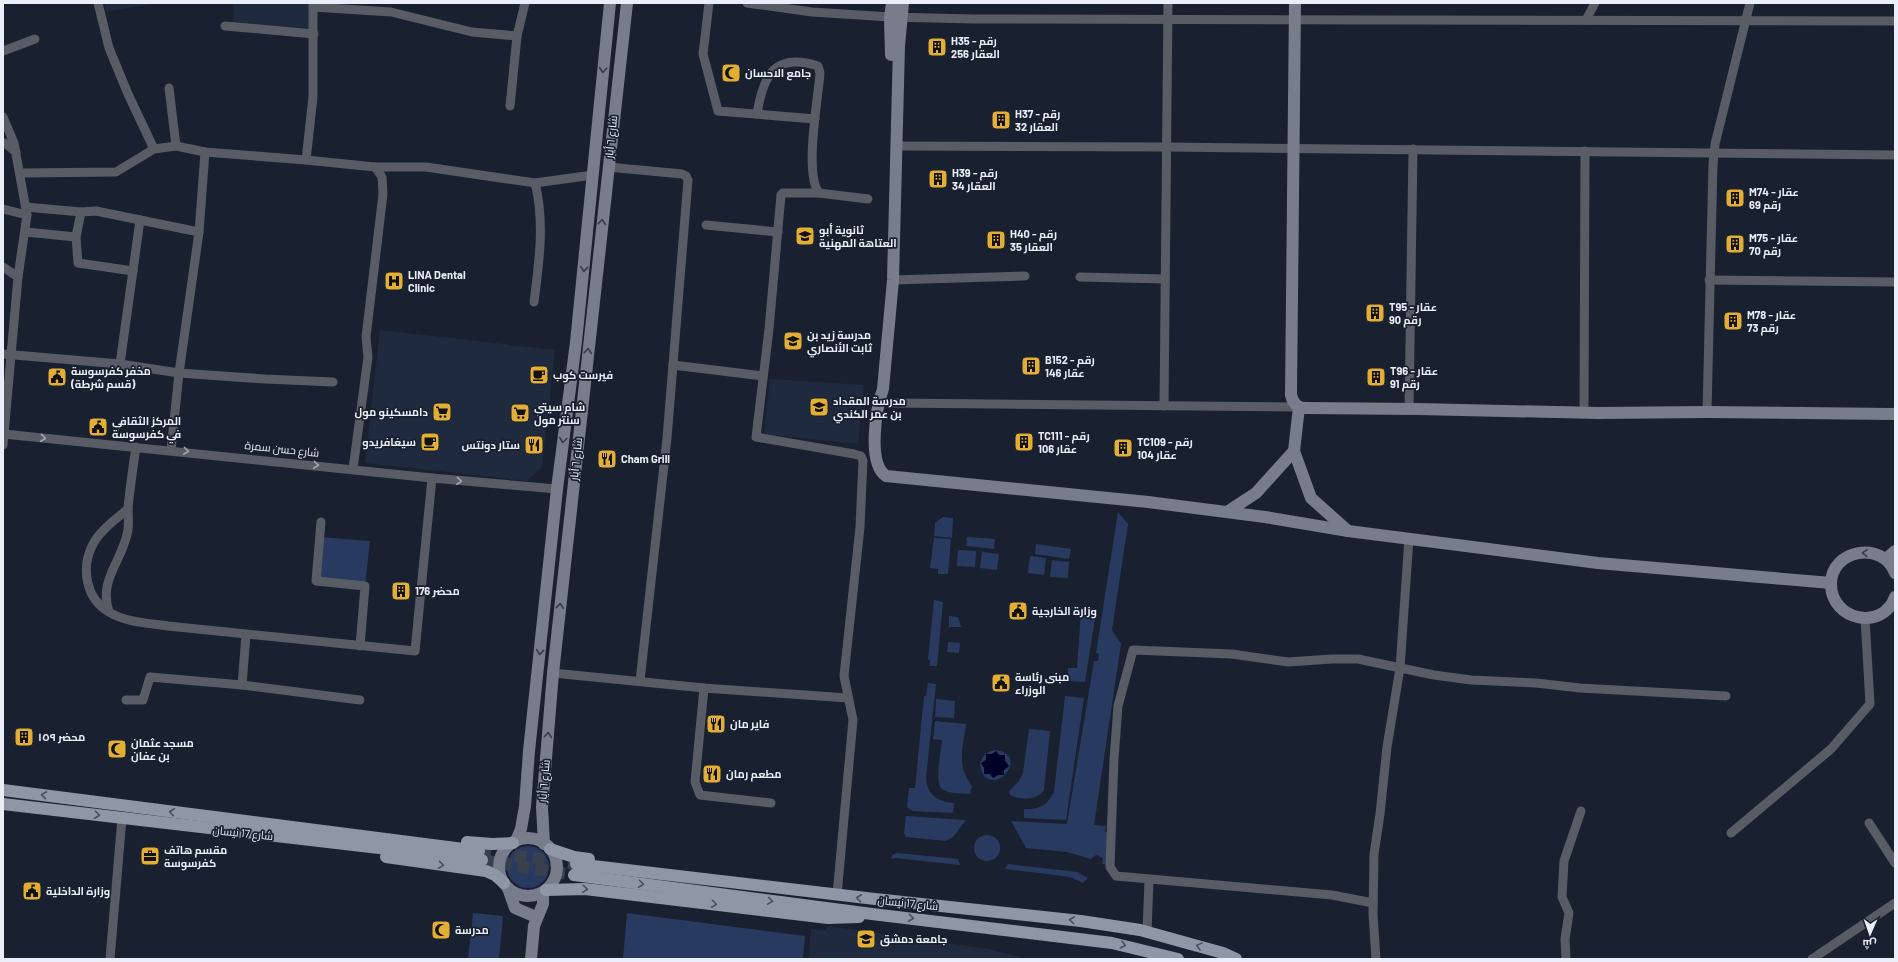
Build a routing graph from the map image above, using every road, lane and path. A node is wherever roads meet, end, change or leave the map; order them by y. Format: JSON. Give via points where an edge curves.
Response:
{"nodes":[{"id":1,"x":98,"y":3,"type":"edge"},
{"id":2,"x":525,"y":3,"type":"edge"},
{"id":3,"x":610,"y":3,"type":"edge"},
{"id":4,"x":627,"y":3,"type":"edge"},
{"id":5,"x":709,"y":3,"type":"edge"},
{"id":6,"x":747,"y":3,"type":"edge"},
{"id":7,"x":892,"y":3,"type":"edge"},
{"id":8,"x":902,"y":3,"type":"edge"},
{"id":9,"x":1168,"y":3,"type":"edge"},
{"id":10,"x":1295,"y":3,"type":"edge"},
{"id":11,"x":1595,"y":3,"type":"edge"},
{"id":12,"x":1750,"y":3,"type":"edge"},
{"id":13,"x":313,"y":5,"type":"edge"},
{"id":14,"x":391,"y":7,"type":"edge"},
{"id":15,"x":813,"y":7,"type":"edge"},
{"id":16,"x":896,"y":17,"type":"junction"},
{"id":17,"x":1168,"y":18,"type":"junction"},
{"id":18,"x":1586,"y":20,"type":"junction"},
{"id":19,"x":1746,"y":20,"type":"junction"},
{"id":20,"x":1295,"y":21,"type":"junction"},
{"id":21,"x":1895,"y":21,"type":"edge"},
{"id":22,"x":225,"y":26,"type":"dead end"},
{"id":23,"x":314,"y":34,"type":"junction"},
{"id":24,"x":517,"y":36,"type":"junction"},
{"id":25,"x":35,"y":39,"type":"dead end"},
{"id":26,"x":606,"y":42,"type":"junction"},
{"id":27,"x":621,"y":44,"type":"junction"},
{"id":28,"x":3,"y":51,"type":"edge"},
{"id":29,"x":169,"y":88,"type":"dead end"},
{"id":30,"x":510,"y":106,"type":"dead end"},
{"id":31,"x":757,"y":114,"type":"junction"},
{"id":32,"x":3,"y":117,"type":"edge"},
{"id":33,"x":815,"y":119,"type":"junction"},
{"id":34,"x":4,"y":141,"type":"edge"},
{"id":35,"x":176,"y":146,"type":"junction"},
{"id":36,"x":896,"y":146,"type":"junction"},
{"id":37,"x":1166,"y":147,"type":"junction"},
{"id":38,"x":1293,"y":148,"type":"junction"},
{"id":39,"x":154,"y":149,"type":"junction"},
{"id":40,"x":1413,"y":150,"type":"junction"},
{"id":41,"x":1586,"y":151,"type":"junction"},
{"id":42,"x":16,"y":152,"type":"junction"},
{"id":43,"x":205,"y":152,"type":"junction"},
{"id":44,"x":1714,"y":153,"type":"junction"},
{"id":45,"x":1895,"y":155,"type":"edge"},
{"id":46,"x":306,"y":160,"type":"junction"},
{"id":47,"x":374,"y":167,"type":"junction"},
{"id":48,"x":608,"y":167,"type":"junction"},
{"id":49,"x":20,"y":173,"type":"junction"},
{"id":50,"x":593,"y":175,"type":"junction"},
{"id":51,"x":535,"y":183,"type":"junction"},
{"id":52,"x":819,"y":193,"type":"junction"},
{"id":53,"x":868,"y":199,"type":"dead end"},
{"id":54,"x":3,"y":211,"type":"edge"},
{"id":55,"x":27,"y":211,"type":"junction"},
{"id":56,"x":81,"y":212,"type":"junction"},
{"id":57,"x":140,"y":220,"type":"junction"},
{"id":58,"x":706,"y":225,"type":"dead end"},
{"id":59,"x":26,"y":232,"type":"junction"},
{"id":60,"x":199,"y":232,"type":"junction"},
{"id":61,"x":778,"y":232,"type":"junction"},
{"id":62,"x":76,"y":237,"type":"junction"},
{"id":63,"x":3,"y":267,"type":"edge"},
{"id":64,"x":132,"y":271,"type":"junction"},
{"id":65,"x":1025,"y":276,"type":"dead end"},
{"id":66,"x":18,"y":277,"type":"junction"},
{"id":67,"x":1080,"y":277,"type":"dead end"},
{"id":68,"x":1165,"y":279,"type":"junction"},
{"id":69,"x":893,"y":280,"type":"junction"},
{"id":70,"x":1709,"y":280,"type":"junction"},
{"id":71,"x":1895,"y":282,"type":"edge"},
{"id":72,"x":534,"y":302,"type":"dead end"},
{"id":73,"x":7,"y":354,"type":"edge"},
{"id":74,"x":120,"y":364,"type":"junction"},
{"id":75,"x":673,"y":365,"type":"junction"},
{"id":76,"x":179,"y":373,"type":"junction"},
{"id":77,"x":763,"y":376,"type":"junction"},
{"id":78,"x":332,"y":382,"type":"dead end"},
{"id":79,"x":878,"y":403,"type":"junction"},
{"id":80,"x":891,"y":403,"type":"dead end"},
{"id":81,"x":1164,"y":406,"type":"junction"},
{"id":82,"x":1298,"y":407,"type":"junction"},
{"id":83,"x":1409,"y":409,"type":"junction"},
{"id":84,"x":1584,"y":412,"type":"junction"},
{"id":85,"x":1707,"y":412,"type":"junction"},
{"id":86,"x":1895,"y":414,"type":"edge"},
{"id":87,"x":4,"y":434,"type":"junction"},
{"id":88,"x":3,"y":445,"type":"edge"},
{"id":89,"x":136,"y":447,"type":"junction"},
{"id":90,"x":171,"y":450,"type":"junction"},
{"id":91,"x":1294,"y":451,"type":"junction"},
{"id":92,"x":353,"y":469,"type":"junction"},
{"id":93,"x":432,"y":478,"type":"junction"},
{"id":94,"x":557,"y":489,"type":"junction"},
{"id":95,"x":128,"y":509,"type":"junction"},
{"id":96,"x":1227,"y":512,"type":"junction"},
{"id":97,"x":321,"y":522,"type":"dead end"},
{"id":98,"x":1348,"y":531,"type":"junction"},
{"id":99,"x":1409,"y":538,"type":"junction"},
{"id":100,"x":1895,"y":551,"type":"edge"},
{"id":101,"x":1886,"y":559,"type":"junction"},
{"id":102,"x":1895,"y":573,"type":"edge"},
{"id":103,"x":1831,"y":583,"type":"junction"},
{"id":104,"x":1895,"y":597,"type":"edge"},
{"id":105,"x":109,"y":612,"type":"junction"},
{"id":106,"x":1865,"y":618,"type":"junction"},
{"id":107,"x":246,"y":635,"type":"junction"},
{"id":108,"x":360,"y":646,"type":"junction"},
{"id":109,"x":1400,"y":668,"type":"junction"},
{"id":110,"x":553,"y":673,"type":"junction"},
{"id":111,"x":640,"y":681,"type":"junction"},
{"id":112,"x":242,"y":685,"type":"junction"},
{"id":113,"x":704,"y":688,"type":"junction"},
{"id":114,"x":1726,"y":696,"type":"dead end"},
{"id":115,"x":848,"y":698,"type":"junction"},
{"id":116,"x":126,"y":700,"type":"dead end"},
{"id":117,"x":360,"y":700,"type":"dead end"},
{"id":118,"x":529,"y":751,"type":"junction"},
{"id":119,"x":546,"y":753,"type":"junction"},
{"id":120,"x":3,"y":790,"type":"edge"},
{"id":121,"x":771,"y":803,"type":"dead end"},
{"id":122,"x":3,"y":804,"type":"edge"},
{"id":123,"x":1580,"y":811,"type":"dead end"},
{"id":124,"x":211,"y":817,"type":"junction"},
{"id":125,"x":122,"y":818,"type":"junction"},
{"id":126,"x":1869,"y":822,"type":"dead end"},
{"id":127,"x":209,"y":829,"type":"junction"},
{"id":128,"x":1731,"y":833,"type":"dead end"},
{"id":129,"x":515,"y":842,"type":"junction"},
{"id":130,"x":547,"y":846,"type":"junction"},
{"id":131,"x":1895,"y":864,"type":"edge"},
{"id":132,"x":1149,"y":880,"type":"junction"},
{"id":133,"x":506,"y":886,"type":"junction"},
{"id":134,"x":544,"y":891,"type":"junction"},
{"id":135,"x":835,"y":895,"type":"junction"},
{"id":136,"x":1373,"y":903,"type":"junction"},
{"id":137,"x":1895,"y":903,"type":"edge"},
{"id":138,"x":872,"y":914,"type":"junction"},
{"id":139,"x":536,"y":917,"type":"junction"},
{"id":140,"x":1147,"y":932,"type":"junction"},
{"id":141,"x":110,"y":959,"type":"edge"},
{"id":142,"x":531,"y":959,"type":"edge"},
{"id":143,"x":1178,"y":959,"type":"edge"},
{"id":144,"x":1236,"y":959,"type":"edge"},
{"id":145,"x":1376,"y":959,"type":"edge"},
{"id":146,"x":1566,"y":959,"type":"edge"},
{"id":147,"x":1812,"y":959,"type":"edge"}],
"edges":[{"from":1,"to":39,"type":"street","via":[[109,48]]},
{"from":2,"to":24,"type":"street"},
{"from":3,"to":26,"type":"street","name":"شارع ٦ أيار"},
{"from":4,"to":27,"type":"street","name":"شارع ٦ أيار"},
{"from":5,"to":31,"type":"street","via":[[703,54],[718,111]]},
{"from":6,"to":15,"type":"street"},
{"from":7,"to":16,"type":"street"},
{"from":8,"to":16,"type":"street"},
{"from":9,"to":17,"type":"street"},
{"from":10,"to":20,"type":"street"},
{"from":11,"to":18,"type":"street"},
{"from":12,"to":19,"type":"street"},
{"from":13,"to":14,"type":"street"},
{"from":13,"to":23,"type":"street"},
{"from":14,"to":24,"type":"street","via":[[472,32]]},
{"from":15,"to":16,"type":"street"},
{"from":16,"to":17,"type":"street"},
{"from":16,"to":36,"type":"street"},
{"from":16,"to":79,"type":"street","via":[[891,48],[886,276],[874,390]]},
{"from":17,"to":20,"type":"street"},
{"from":17,"to":37,"type":"street"},
{"from":18,"to":19,"type":"street"},
{"from":18,"to":20,"type":"street"},
{"from":19,"to":21,"type":"street"},
{"from":19,"to":44,"type":"street"},
{"from":20,"to":38,"type":"street"},
{"from":22,"to":23,"type":"street"},
{"from":23,"to":46,"type":"street","via":[[313,97]]},
{"from":24,"to":30,"type":"street"},
{"from":25,"to":28,"type":"street"},
{"from":26,"to":27,"type":"street"},
{"from":26,"to":50,"type":"street","name":"شارع ٦ أيار","one_way":true},
{"from":27,"to":48,"type":"street","name":"شارع ٦ أيار"},
{"from":29,"to":35,"type":"street"},
{"from":31,"to":33,"type":"street"},
{"from":31,"to":33,"type":"street","via":[[766,80],[773,70],[783,64],[808,63],[818,66],[820,73]]},
{"from":32,"to":42,"type":"street"},
{"from":33,"to":52,"type":"street","via":[[813,179]]},
{"from":34,"to":42,"type":"street"},
{"from":35,"to":39,"type":"street"},
{"from":35,"to":43,"type":"street"},
{"from":36,"to":37,"type":"street"},
{"from":36,"to":69,"type":"street"},
{"from":37,"to":38,"type":"street"},
{"from":37,"to":68,"type":"street"},
{"from":38,"to":40,"type":"street"},
{"from":38,"to":82,"type":"street","via":[[1291,395]]},
{"from":39,"to":49,"type":"street","via":[[116,172]]},
{"from":40,"to":41,"type":"street"},
{"from":40,"to":83,"type":"street"},
{"from":41,"to":44,"type":"street"},
{"from":41,"to":84,"type":"street"},
{"from":42,"to":49,"type":"street"},
{"from":43,"to":46,"type":"street"},
{"from":43,"to":60,"type":"street"},
{"from":44,"to":45,"type":"street"},
{"from":44,"to":70,"type":"street"},
{"from":46,"to":47,"type":"street"},
{"from":47,"to":51,"type":"street","via":[[426,168]]},
{"from":47,"to":92,"type":"street","via":[[382,177],[383,194],[366,337],[368,358]]},
{"from":48,"to":75,"type":"street","via":[[682,174],[688,180]]},
{"from":110,"to":48,"type":"street","name":"شارع ٦ أيار","one_way":true},
{"from":49,"to":55,"type":"street"},
{"from":50,"to":51,"type":"street"},
{"from":50,"to":94,"type":"street","name":"شارع ٦ أيار","one_way":true,"via":[[576,342]]},
{"from":51,"to":72,"type":"street","via":[[539,200],[540,251]]},
{"from":52,"to":53,"type":"street"},
{"from":52,"to":61,"type":"street","via":[[783,193]]},
{"from":54,"to":55,"type":"street"},
{"from":55,"to":56,"type":"street"},
{"from":55,"to":59,"type":"street"},
{"from":56,"to":57,"type":"street","via":[[96,211]]},
{"from":56,"to":62,"type":"street"},
{"from":57,"to":60,"type":"street"},
{"from":57,"to":64,"type":"street"},
{"from":58,"to":61,"type":"street"},
{"from":59,"to":62,"type":"street"},
{"from":59,"to":66,"type":"street"},
{"from":60,"to":76,"type":"street"},
{"from":61,"to":77,"type":"street"},
{"from":62,"to":64,"type":"street","via":[[78,263]]},
{"from":63,"to":66,"type":"street"},
{"from":64,"to":74,"type":"street"},
{"from":65,"to":69,"type":"street"},
{"from":66,"to":73,"type":"street"},
{"from":67,"to":68,"type":"street"},
{"from":68,"to":81,"type":"street"},
{"from":69,"to":79,"type":"street","via":[[883,389]]},
{"from":70,"to":71,"type":"street"},
{"from":70,"to":85,"type":"street"},
{"from":73,"to":74,"type":"street"},
{"from":73,"to":87,"type":"street"},
{"from":74,"to":76,"type":"street"},
{"from":75,"to":77,"type":"street"},
{"from":75,"to":111,"type":"street"},
{"from":76,"to":78,"type":"street"},
{"from":76,"to":90,"type":"street"},
{"from":77,"to":115,"type":"street","via":[[756,438],[854,454],[861,456],[863,461],[860,527],[844,676]]},
{"from":79,"to":96,"type":"street","via":[[876,462],[879,470],[886,476]]},
{"from":80,"to":81,"type":"street"},
{"from":81,"to":82,"type":"street"},
{"from":82,"to":83,"type":"street"},
{"from":82,"to":91,"type":"street"},
{"from":83,"to":84,"type":"street"},
{"from":84,"to":85,"type":"street"},
{"from":85,"to":86,"type":"street"},
{"from":87,"to":88,"type":"street"},
{"from":87,"to":89,"type":"street","name":"شارع حسن سمرة","one_way":true},
{"from":89,"to":90,"type":"street","name":"شارع حسن سمرة"},
{"from":89,"to":95,"type":"street"},
{"from":90,"to":92,"type":"street","name":"شارع حسن سمرة","one_way":true},
{"from":91,"to":96,"type":"street","via":[[1256,493]]},
{"from":91,"to":98,"type":"street","via":[[1311,498]]},
{"from":92,"to":93,"type":"street","name":"شارع حسن سمرة"},
{"from":93,"to":94,"type":"street","name":"شارع حسن سمرة","one_way":true},
{"from":93,"to":108,"type":"street","via":[[415,651]]},
{"from":94,"to":118,"type":"street","name":"شارع ٦ أيار","one_way":true},
{"from":95,"to":105,"type":"street","via":[[125,542],[110,574],[105,599]]},
{"from":95,"to":105,"type":"street","via":[[112,522],[92,545],[86,569],[89,590],[94,601]]},
{"from":96,"to":98,"type":"street"},
{"from":97,"to":108,"type":"street","via":[[316,581],[365,586]]},
{"from":98,"to":99,"type":"street"},
{"from":99,"to":103,"type":"street","via":[[1598,563]]},
{"from":99,"to":109,"type":"street"},
{"from":100,"to":101,"type":"street"},
{"from":101,"to":102,"type":"street"},
{"from":101,"to":103,"type":"street","one_way":true,"via":[[1866,552],[1851,555],[1838,564]]},
{"from":103,"to":106,"type":"street","via":[[1832,594],[1844,611]]},
{"from":104,"to":106,"type":"street","via":[[1886,610],[1876,616]]},
{"from":105,"to":107,"type":"street","via":[[132,621]]},
{"from":106,"to":128,"type":"street","via":[[1870,704],[1831,749]]},
{"from":107,"to":108,"type":"street"},
{"from":107,"to":112,"type":"street"},
{"from":109,"to":114,"type":"street","via":[[1471,680]]},
{"from":109,"to":132,"type":"street","via":[[1358,659],[1288,662],[1232,654],[1133,650],[1118,706],[1110,867],[1116,876]]},
{"from":109,"to":136,"type":"street","via":[[1374,854]]},
{"from":110,"to":111,"type":"street"},
{"from":119,"to":110,"type":"street","name":"شارع ٦ أيار","one_way":true},
{"from":111,"to":113,"type":"street"},
{"from":112,"to":116,"type":"street","via":[[150,677],[143,700]]},
{"from":112,"to":117,"type":"street"},
{"from":113,"to":115,"type":"street"},
{"from":113,"to":121,"type":"street","via":[[695,782],[700,795]]},
{"from":115,"to":135,"type":"street","via":[[853,720]]},
{"from":118,"to":119,"type":"street"},
{"from":118,"to":129,"type":"street","name":"شارع ٦ أيار","via":[[524,817]]},
{"from":119,"to":130,"type":"street","name":"شارع ٦ أيار","via":[[542,807]]},
{"from":124,"to":120,"type":"main road","name":"شارع 17 نيسان","one_way":true},
{"from":122,"to":125,"type":"main road","name":"شارع 17 نيسان","one_way":true},
{"from":123,"to":146,"type":"street","via":[[1564,861],[1562,896],[1569,913],[1565,939]]},
{"from":124,"to":127,"type":"main road","name":"شارع 17 نيسان","via":[[481,855]]},
{"from":124,"to":129,"type":"main road","via":[[253,818],[480,843]]},
{"from":125,"to":127,"type":"main road","name":"شارع 17 نيسان"},
{"from":125,"to":141,"type":"street"},
{"from":126,"to":131,"type":"street"},
{"from":127,"to":133,"type":"main road","one_way":true,"via":[[222,835],[253,840],[486,871],[495,875]]},
{"from":129,"to":130,"type":"street","via":[[536,840]]},
{"from":129,"to":133,"type":"street","via":[[508,846],[501,857],[499,870]]},
{"from":130,"to":134,"type":"street","via":[[556,862],[556,870],[555,877]]},
{"from":130,"to":135,"type":"main road","via":[[574,857],[812,887]]},
{"from":132,"to":136,"type":"street","via":[[1332,894]]},
{"from":132,"to":140,"type":"street"},
{"from":133,"to":134,"type":"street","via":[[523,896],[532,896]]},
{"from":133,"to":139,"type":"street","via":[[515,908]]},
{"from":134,"to":138,"type":"main road","one_way":true,"via":[[586,889],[828,918],[843,919]]},
{"from":134,"to":139,"type":"street","via":[[540,914]]},
{"from":135,"to":138,"type":"main road","name":"شارع 17 نيسان","one_way":true,"via":[[575,869]]},
{"from":140,"to":135,"type":"main road","name":"شارع 17 نيسان","one_way":true,"via":[[1081,921]]},
{"from":136,"to":145,"type":"street"},
{"from":137,"to":147,"type":"street"},
{"from":138,"to":143,"type":"main road","name":"شارع 17 نيسان","one_way":true,"via":[[1112,943]]},
{"from":139,"to":142,"type":"street"},
{"from":144,"to":140,"type":"main road","name":"شارع 17 نيسان","one_way":true}]}
